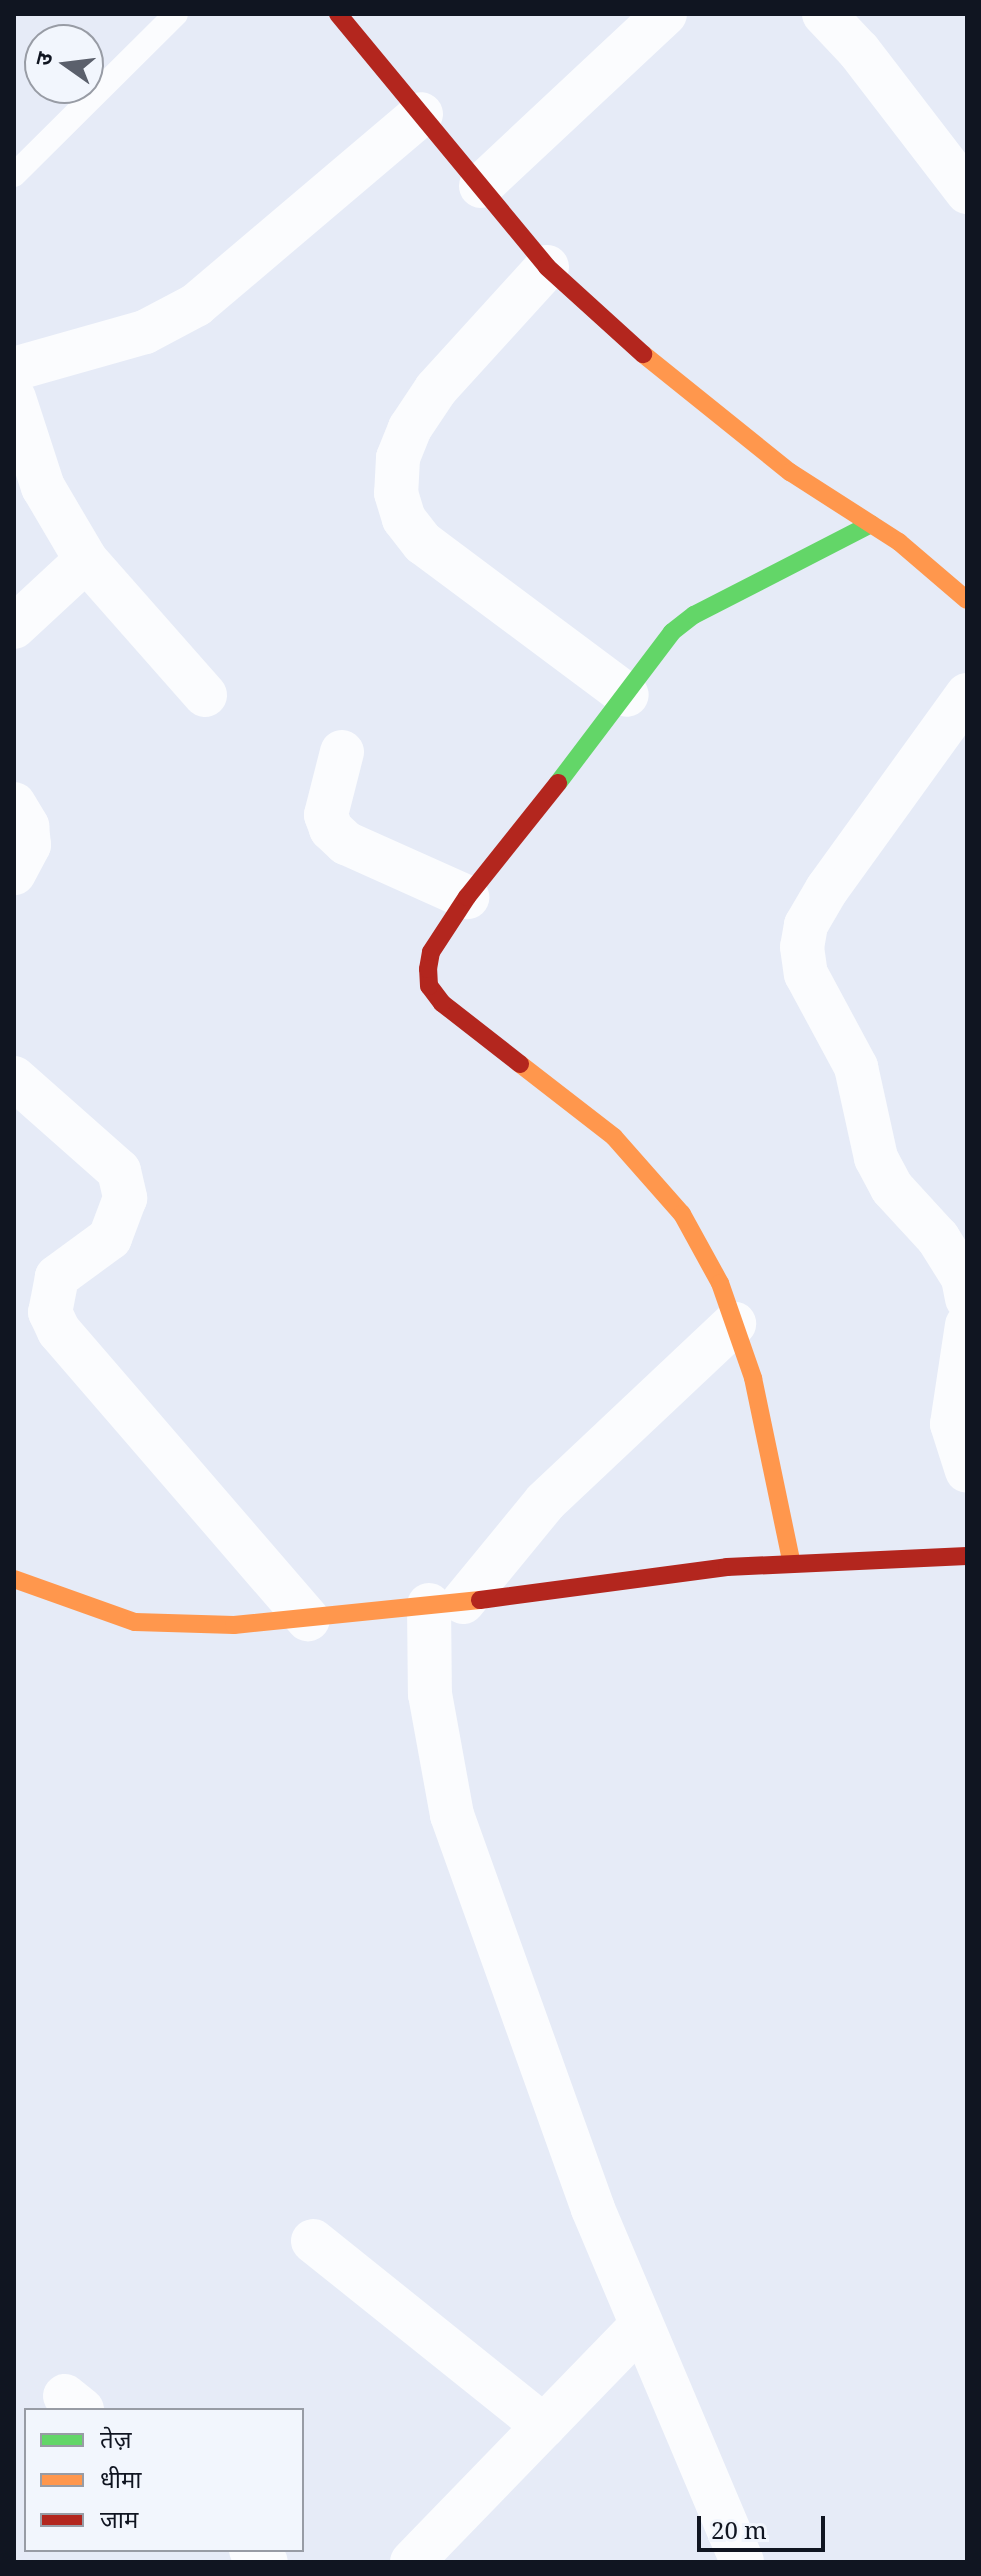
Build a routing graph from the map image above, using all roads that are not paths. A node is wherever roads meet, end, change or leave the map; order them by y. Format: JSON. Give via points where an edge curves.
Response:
{"nodes":[{"id":1,"x":176,"y":14,"type":"edge"},
{"id":2,"x":338,"y":14,"type":"edge"},
{"id":3,"x":665,"y":14,"type":"edge"},
{"id":4,"x":824,"y":14,"type":"edge"},
{"id":5,"x":421,"y":114,"type":"junction"},
{"id":6,"x":14,"y":175,"type":"edge"},
{"id":7,"x":481,"y":186,"type":"junction"},
{"id":8,"x":967,"y":192,"type":"edge"},
{"id":9,"x":547,"y":267,"type":"junction"},
{"id":10,"x":14,"y":369,"type":"edge"},
{"id":11,"x":14,"y":398,"type":"edge"},
{"id":12,"x":871,"y":524,"type":"junction"},
{"id":13,"x":86,"y":560,"type":"junction"},
{"id":14,"x":967,"y":600,"type":"edge"},
{"id":15,"x":14,"y":627,"type":"edge"},
{"id":16,"x":205,"y":695,"type":"dead end"},
{"id":17,"x":627,"y":695,"type":"junction"},
{"id":18,"x":967,"y":695,"type":"edge"},
{"id":19,"x":342,"y":752,"type":"dead end"},
{"id":20,"x":14,"y":804,"type":"edge"},
{"id":21,"x":14,"y":873,"type":"edge"},
{"id":22,"x":467,"y":897,"type":"junction"},
{"id":23,"x":14,"y":1078,"type":"edge"},
{"id":24,"x":967,"y":1299,"type":"edge"},
{"id":25,"x":734,"y":1324,"type":"junction"},
{"id":26,"x":967,"y":1325,"type":"edge"},
{"id":27,"x":967,"y":1471,"type":"edge"},
{"id":28,"x":967,"y":1556,"type":"edge"},
{"id":29,"x":792,"y":1564,"type":"junction"},
{"id":30,"x":14,"y":1579,"type":"edge"},
{"id":31,"x":446,"y":1604,"type":"junction"},
{"id":32,"x":308,"y":1619,"type":"junction"},
{"id":33,"x":313,"y":2241,"type":"dead end"},
{"id":34,"x":641,"y":2326,"type":"junction"},
{"id":35,"x":544,"y":2426,"type":"junction"},
{"id":36,"x":412,"y":2562,"type":"edge"},
{"id":37,"x":742,"y":2562,"type":"edge"}],
"edges":[{"from":1,"to":6,"type":"lane"},
{"from":2,"to":5,"type":"street"},
{"from":3,"to":7,"type":"street"},
{"from":4,"to":8,"type":"street","via":[[859,51]]},
{"from":5,"to":7,"type":"street"},
{"from":5,"to":10,"type":"street","via":[[196,305],[145,332]]},
{"from":7,"to":9,"type":"street"},
{"from":9,"to":12,"type":"street","via":[[629,343],[790,472]]},
{"from":9,"to":17,"type":"street","via":[[436,389],[398,458],[396,493],[404,519],[423,543]]},
{"from":11,"to":13,"type":"street","via":[[43,487]]},
{"from":12,"to":14,"type":"street"},
{"from":12,"to":17,"type":"street","via":[[694,615],[672,632]]},
{"from":13,"to":15,"type":"street"},
{"from":13,"to":16,"type":"street"},
{"from":17,"to":22,"type":"street"},
{"from":18,"to":24,"type":"street","via":[[827,889],[806,925],[802,947],[806,974],[856,1067],[876,1158],[892,1188],[938,1238],[963,1278]]},
{"from":19,"to":22,"type":"street","via":[[326,815],[331,829],[346,843]]},
{"from":20,"to":21,"type":"street","via":[[27,826],[29,845]]},
{"from":22,"to":25,"type":"street","via":[[431,952],[429,986],[442,1003],[614,1137],[649,1172],[682,1214],[720,1283]]},
{"from":23,"to":32,"type":"street","via":[[119,1171],[125,1198],[110,1238],[57,1277],[50,1312],[59,1331]]},
{"from":25,"to":29,"type":"street","via":[[753,1378]]},
{"from":25,"to":31,"type":"street","via":[[545,1502]]},
{"from":26,"to":27,"type":"street","via":[[952,1424]]},
{"from":28,"to":29,"type":"street"},
{"from":29,"to":31,"type":"street","via":[[727,1567]]},
{"from":30,"to":32,"type":"street","via":[[135,1622],[234,1625]]},
{"from":31,"to":32,"type":"street"},
{"from":31,"to":34,"type":"street","via":[[430,1694],[452,1815],[593,2209]]},
{"from":33,"to":35,"type":"street"},
{"from":34,"to":35,"type":"street"},
{"from":34,"to":37,"type":"street"},
{"from":35,"to":36,"type":"street"}]}
